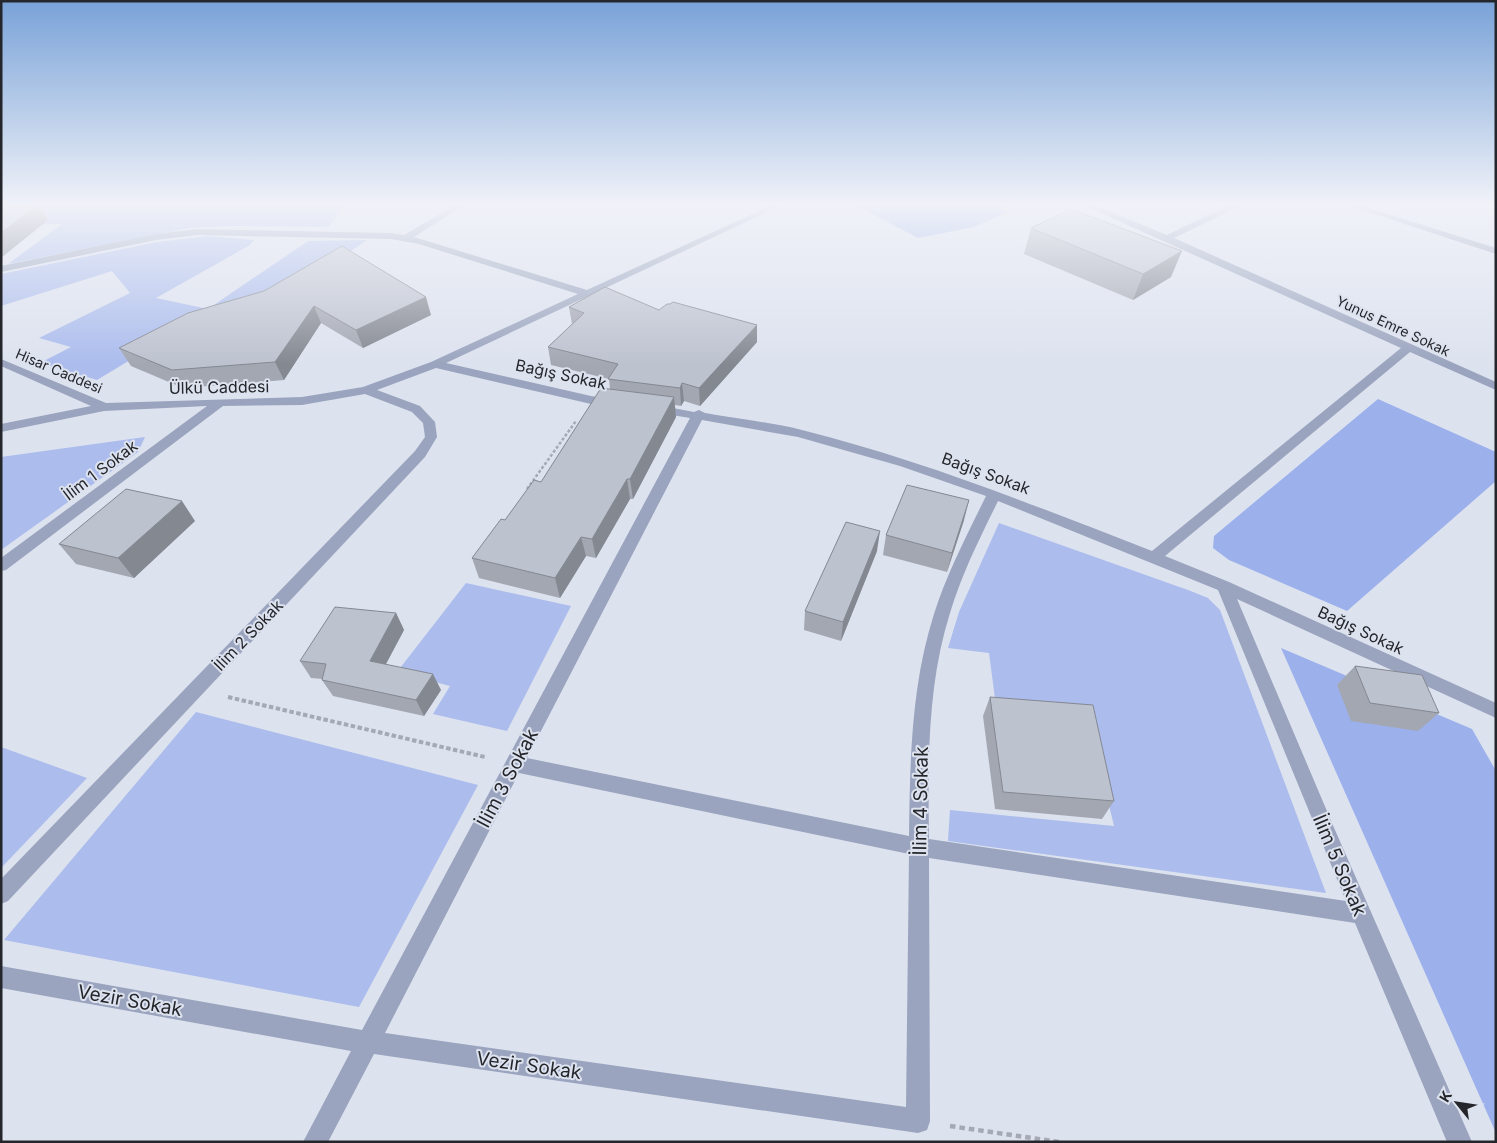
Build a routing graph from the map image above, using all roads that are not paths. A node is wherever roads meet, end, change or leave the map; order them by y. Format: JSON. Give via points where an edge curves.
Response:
{"nodes":[{"id":1,"x":53,"y":258,"type":"edge"},
{"id":2,"x":473,"y":258,"type":"edge"},
{"id":3,"x":662,"y":258,"type":"edge"},
{"id":4,"x":1212,"y":258,"type":"edge"},
{"id":5,"x":1,"y":269,"type":"edge"},
{"id":6,"x":586,"y":293,"type":"junction"},
{"id":7,"x":1408,"y":348,"type":"junction"},
{"id":8,"x":1,"y":362,"type":"edge"},
{"id":9,"x":435,"y":364,"type":"junction"},
{"id":10,"x":1496,"y":387,"type":"edge"},
{"id":11,"x":366,"y":390,"type":"junction"},
{"id":12,"x":220,"y":402,"type":"junction"},
{"id":13,"x":104,"y":407,"type":"junction"},
{"id":14,"x":699,"y":414,"type":"junction"},
{"id":15,"x":1,"y":428,"type":"edge"},
{"id":16,"x":994,"y":494,"type":"junction"},
{"id":17,"x":1153,"y":558,"type":"junction"},
{"id":18,"x":1,"y":566,"type":"edge"},
{"id":19,"x":1224,"y":586,"type":"junction"},
{"id":20,"x":1496,"y":710,"type":"edge"},
{"id":21,"x":515,"y":764,"type":"junction"},
{"id":22,"x":919,"y":847,"type":"junction"},
{"id":23,"x":1,"y":894,"type":"edge"},
{"id":24,"x":1362,"y":914,"type":"junction"},
{"id":25,"x":1,"y":977,"type":"edge"},
{"id":26,"x":367,"y":1042,"type":"junction"},
{"id":27,"x":918,"y":1121,"type":"joint"},
{"id":28,"x":315,"y":1142,"type":"edge"},
{"id":29,"x":1460,"y":1142,"type":"edge"}],
"edges":[{"from":1,"to":5,"type":"street"},
{"from":2,"to":6,"type":"street"},
{"from":3,"to":6,"type":"street","name":"Ülkü Caddesi"},
{"from":4,"to":7,"type":"street","name":"Yunus Emre Sokak"},
{"from":6,"to":9,"type":"street","name":"Ülkü Caddesi"},
{"from":7,"to":10,"type":"street","name":"Yunus Emre Sokak"},
{"from":7,"to":17,"type":"street"},
{"from":8,"to":13,"type":"street","name":"Hisar Caddesi"},
{"from":9,"to":11,"type":"street","name":"Ülkü Caddesi"},
{"from":9,"to":14,"type":"street","name":"Bağış Sokak","via":[[591,400]]},
{"from":11,"to":12,"type":"street","name":"Ülkü Caddesi","via":[[302,401]]},
{"from":11,"to":23,"type":"street","name":"İlim 2 Sokak","via":[[416,409],[429,422],[431,437],[420,454]]},
{"from":12,"to":13,"type":"street","name":"Ülkü Caddesi"},
{"from":12,"to":18,"type":"street","name":"İlim 1 Sokak"},
{"from":13,"to":15,"type":"street","name":"Ülkü Caddesi"},
{"from":14,"to":16,"type":"street","name":"Bağış Sokak","via":[[799,432],[905,463]]},
{"from":14,"to":21,"type":"street","name":"İlim 3 Sokak"},
{"from":16,"to":17,"type":"street","name":"Bağış Sokak"},
{"from":16,"to":22,"type":"street","name":"İlim 4 Sokak","via":[[949,591],[929,662],[922,708]]},
{"from":17,"to":19,"type":"street","name":"Bağış Sokak"},
{"from":19,"to":20,"type":"street","name":"Bağış Sokak"},
{"from":19,"to":24,"type":"street","name":"İlim 5 Sokak"},
{"from":21,"to":22,"type":"street"},
{"from":21,"to":26,"type":"street","name":"İlim 3 Sokak"},
{"from":22,"to":24,"type":"street"},
{"from":22,"to":27,"type":"street","name":"İlim 4 Sokak"},
{"from":24,"to":29,"type":"street","name":"İlim 5 Sokak"},
{"from":25,"to":26,"type":"street","name":"Vezir Sokak"},
{"from":26,"to":27,"type":"street","name":"Vezir Sokak"},
{"from":26,"to":28,"type":"street","name":"İlim 3 Sokak"}]}
